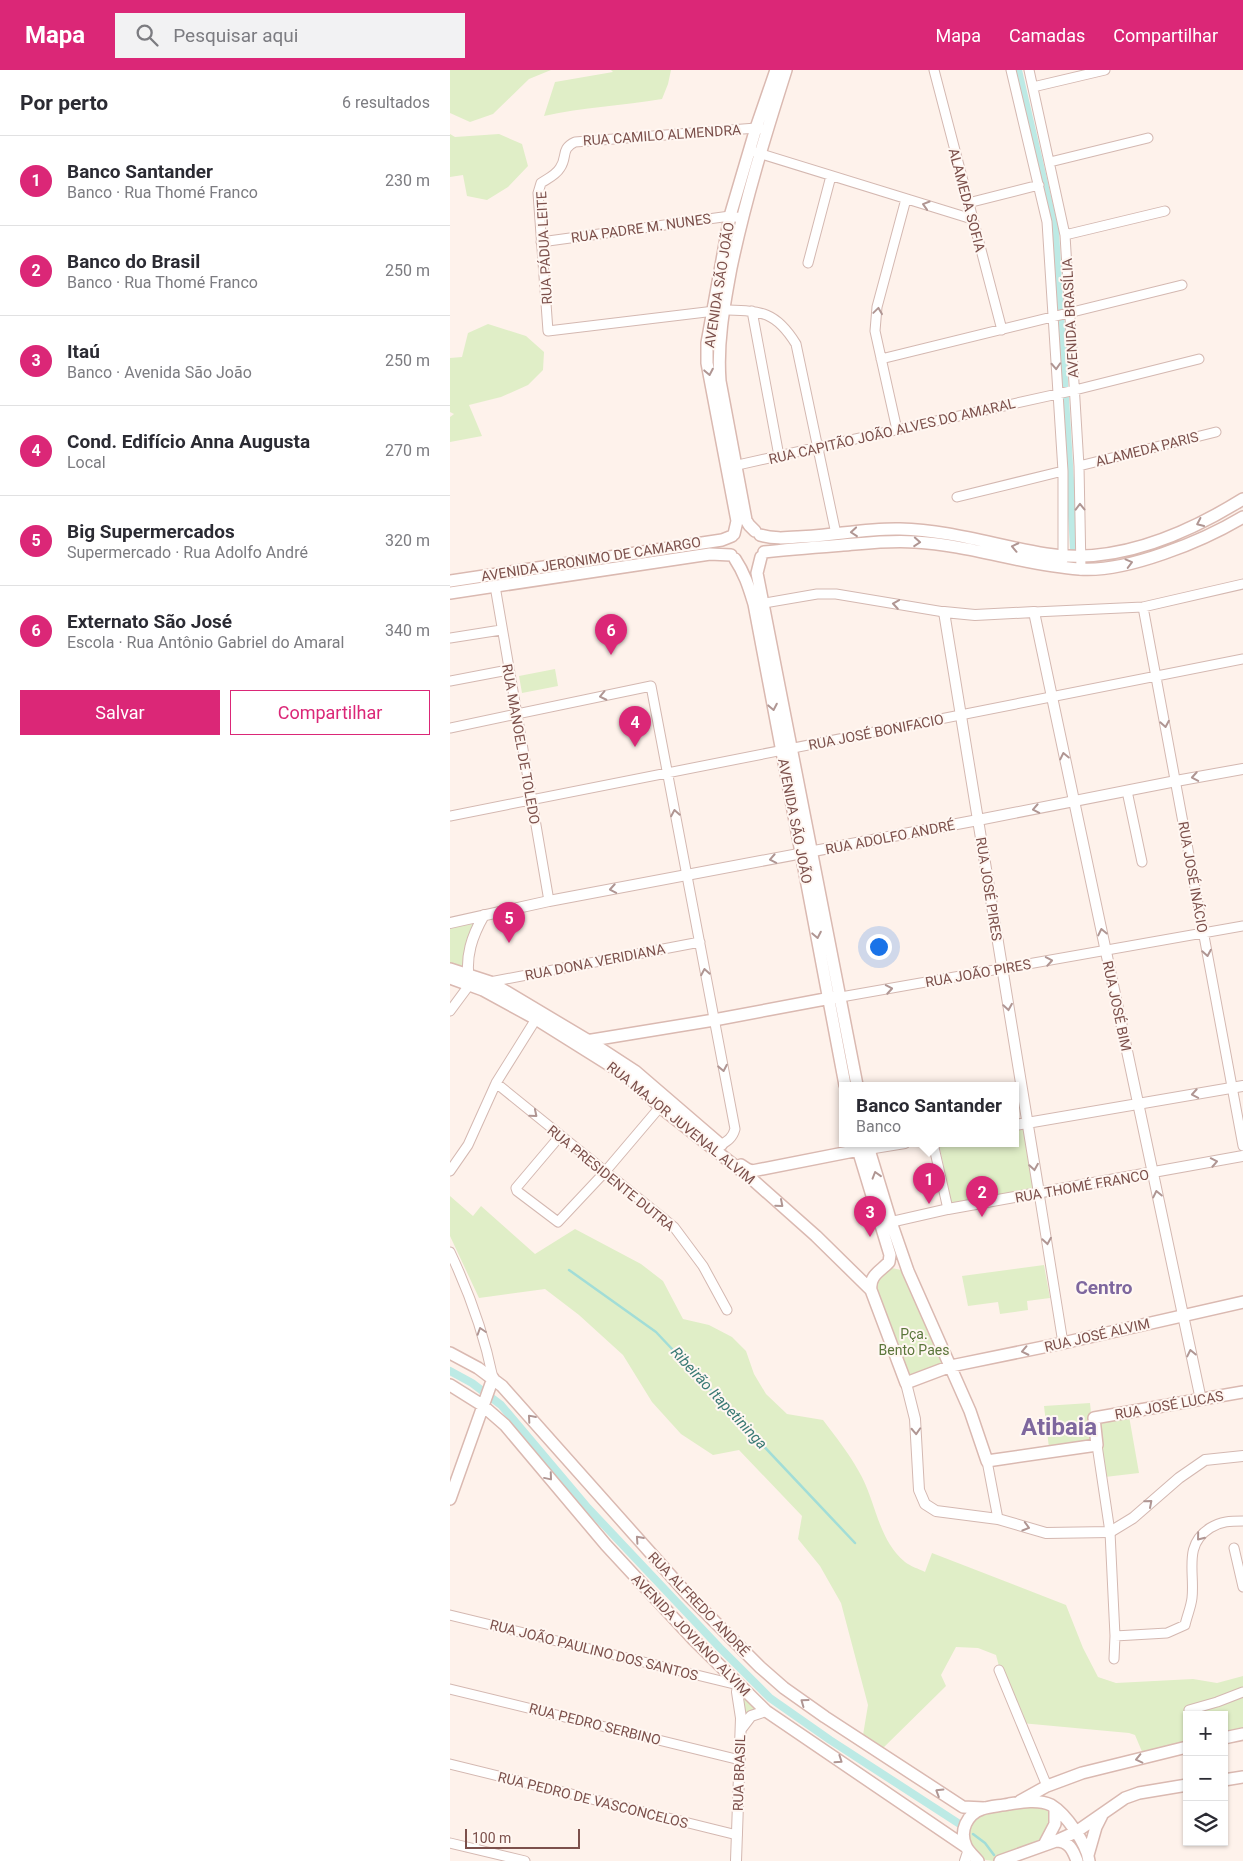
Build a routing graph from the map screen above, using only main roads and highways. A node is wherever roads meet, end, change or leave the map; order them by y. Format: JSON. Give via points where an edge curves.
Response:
{"nodes":[{"id":1,"x":776,"y":70,"type":"edge"},
{"id":2,"x":786,"y":70,"type":"edge"},
{"id":3,"x":770,"y":102,"type":"junction"},
{"id":4,"x":732,"y":466,"type":"junction"},
{"id":5,"x":1243,"y":500,"type":"edge"},
{"id":6,"x":1243,"y":517,"type":"edge"},
{"id":7,"x":758,"y":533,"type":"junction"},
{"id":8,"x":733,"y":535,"type":"junction"},
{"id":9,"x":762,"y":555,"type":"junction"},
{"id":10,"x":733,"y":557,"type":"junction"},
{"id":11,"x":1062,"y":562,"type":"junction"},
{"id":12,"x":450,"y":581,"type":"edge"},
{"id":13,"x":450,"y":594,"type":"edge"},
{"id":14,"x":758,"y":604,"type":"junction"},
{"id":15,"x":450,"y":969,"type":"edge"},
{"id":16,"x":450,"y":978,"type":"edge"},
{"id":17,"x":469,"y":980,"type":"junction"},
{"id":18,"x":835,"y":998,"type":"junction"},
{"id":19,"x":537,"y":1014,"type":"junction"},
{"id":20,"x":589,"y":1041,"type":"junction"},
{"id":21,"x":574,"y":1042,"type":"junction"},
{"id":22,"x":843,"y":1043,"type":"junction"},
{"id":23,"x":845,"y":1082,"type":"edge"},
{"id":24,"x":855,"y":1082,"type":"edge"},
{"id":25,"x":718,"y":1147,"type":"junction"},
{"id":26,"x":858,"y":1147,"type":"edge"},
{"id":27,"x":862,"y":1147,"type":"edge"},
{"id":28,"x":862,"y":1147,"type":"edge"},
{"id":29,"x":765,"y":1168,"type":"junction"},
{"id":30,"x":758,"y":1185,"type":"junction"},
{"id":31,"x":885,"y":1266,"type":"junction"},
{"id":32,"x":908,"y":1271,"type":"junction"},
{"id":33,"x":871,"y":1290,"type":"junction"},
{"id":34,"x":1243,"y":1302,"type":"edge"},
{"id":35,"x":450,"y":1353,"type":"edge"},
{"id":36,"x":951,"y":1366,"type":"junction"},
{"id":37,"x":492,"y":1381,"type":"junction"},
{"id":38,"x":450,"y":1385,"type":"edge"},
{"id":39,"x":1243,"y":1392,"type":"edge"},
{"id":40,"x":469,"y":1397,"type":"junction"},
{"id":41,"x":484,"y":1402,"type":"junction"},
{"id":42,"x":496,"y":1416,"type":"junction"},
{"id":43,"x":478,"y":1419,"type":"junction"},
{"id":44,"x":450,"y":1499,"type":"edge"},
{"id":45,"x":1243,"y":1734,"type":"edge"},
{"id":46,"x":1228,"y":1737,"type":"edge"},
{"id":47,"x":1183,"y":1748,"type":"edge"},
{"id":48,"x":1243,"y":1777,"type":"edge"},
{"id":49,"x":1228,"y":1779,"type":"edge"},
{"id":50,"x":1183,"y":1786,"type":"edge"},
{"id":51,"x":1013,"y":1804,"type":"junction"},
{"id":52,"x":984,"y":1808,"type":"junction"},
{"id":53,"x":1055,"y":1809,"type":"junction"},
{"id":54,"x":1104,"y":1811,"type":"junction"},
{"id":55,"x":1076,"y":1832,"type":"junction"},
{"id":56,"x":1051,"y":1843,"type":"junction"},
{"id":57,"x":966,"y":1847,"type":"junction"},
{"id":58,"x":1089,"y":1858,"type":"edge"},
{"id":59,"x":978,"y":1861,"type":"edge"},
{"id":60,"x":1000,"y":1861,"type":"edge"},
{"id":61,"x":1077,"y":1861,"type":"edge"}],
"edges":[{"from":1,"to":3,"type":"main road","name":"AVENIDA SÃO JOÃO"},
{"from":2,"to":3,"type":"main road","name":"AVENIDA SÃO JOÃO"},
{"from":3,"to":4,"type":"main road","name":"AVENIDA SÃO JOÃO","via":[[736,217],[717,311],[707,343],[707,363]]},
{"from":4,"to":7,"type":"main road","name":"AVENIDA SÃO JOÃO","via":[[746,520]]},
{"from":4,"to":8,"type":"main road","name":"AVENIDA SÃO JOÃO","via":[[737,521]]},
{"from":5,"to":11,"type":"main road","one_way":true,"via":[[1218,515],[1147,545]]},
{"from":11,"to":6,"type":"main road","one_way":true,"via":[[1081,570],[1113,567],[1150,558],[1198,540]]},
{"from":7,"to":8,"type":"main road","via":[[744,529]]},
{"from":7,"to":9,"type":"main road","via":[[764,540]]},
{"from":11,"to":7,"type":"main road","one_way":true,"via":[[924,530],[887,529],[776,538]]},
{"from":8,"to":10,"type":"main road","via":[[729,545]]},
{"from":8,"to":12,"type":"main road","name":"AVENIDA JERONIMO DE CAMARGO","via":[[722,540]]},
{"from":9,"to":10,"type":"main road","via":[[751,564]]},
{"from":9,"to":11,"type":"main road","one_way":true,"via":[[874,542],[914,542]]},
{"from":9,"to":14,"type":"main road","name":"AVENIDA SÃO JOÃO","via":[[757,573]]},
{"from":10,"to":13,"type":"main road","via":[[710,554]]},
{"from":10,"to":14,"type":"main road","name":"AVENIDA SÃO JOÃO"},
{"from":14,"to":18,"type":"main road","name":"AVENIDA SÃO JOÃO"},
{"from":15,"to":17,"type":"main road"},
{"from":16,"to":17,"type":"main road"},
{"from":17,"to":19,"type":"main road","name":"RUA MAJOR JUVENAL ALVIM","via":[[483,990]]},
{"from":17,"to":19,"type":"main road","name":"RUA MAJOR JUVENAL ALVIM","via":[[490,982]]},
{"from":18,"to":20,"type":"main road","name":"RUA JOÃO PIRES"},
{"from":18,"to":22,"type":"main road","name":"AVENIDA SÃO JOÃO"},
{"from":19,"to":20,"type":"main road","name":"RUA MAJOR JUVENAL ALVIM"},
{"from":19,"to":21,"type":"main road","name":"RUA MAJOR JUVENAL ALVIM"},
{"from":20,"to":21,"type":"main road","name":"RUA JOÃO PIRES"},
{"from":20,"to":25,"type":"main road","name":"RUA MAJOR JUVENAL ALVIM","via":[[635,1071]]},
{"from":21,"to":25,"type":"main road","name":"RUA MAJOR JUVENAL ALVIM","via":[[627,1076],[660,1107]]},
{"from":22,"to":23,"type":"main road","name":"AVENIDA SÃO JOÃO"},
{"from":22,"to":24,"type":"main road","name":"AVENIDA SÃO JOÃO"},
{"from":25,"to":29,"type":"main road","name":"RUA MAJOR JUVENAL ALVIM","via":[[749,1170]]},
{"from":25,"to":30,"type":"main road","name":"RUA MAJOR JUVENAL ALVIM"},
{"from":26,"to":29,"type":"main road"},
{"from":32,"to":27,"type":"main road","one_way":true},
{"from":28,"to":31,"type":"main road","via":[[888,1247],[889,1262]]},
{"from":29,"to":30,"type":"main road","via":[[758,1175]]},
{"from":30,"to":33,"type":"main road","name":"RUA MAJOR JUVENAL ALVIM","one_way":true},
{"from":31,"to":32,"type":"main road"},
{"from":31,"to":33,"type":"main road","via":[[871,1280]]},
{"from":32,"to":36,"type":"main road"},
{"from":33,"to":36,"type":"main road","name":"RUA JOSÉ ALVIM","via":[[906,1383]]},
{"from":34,"to":36,"type":"main road","name":"RUA JOSÉ ALVIM","one_way":true},
{"from":35,"to":37,"type":"main road","name":"RUA ALFREDO ANDRÉ"},
{"from":36,"to":39,"type":"main road","name":"RUA JOSÉ LUCAS","via":[[987,1461],[1097,1445],[1094,1418]]},
{"from":37,"to":41,"type":"main road"},
{"from":52,"to":37,"type":"main road","name":"RUA ALFREDO ANDRÉ","one_way":true,"via":[[963,1807],[825,1717],[766,1673],[688,1595],[524,1410]]},
{"from":38,"to":40,"type":"main road","name":"AVENIDA JOVIANO ALVIM"},
{"from":40,"to":41,"type":"main road","name":"AVENIDA JOVIANO ALVIM"},
{"from":40,"to":43,"type":"main road"},
{"from":41,"to":42,"type":"main road","name":"AVENIDA JOVIANO ALVIM"},
{"from":41,"to":43,"type":"main road"},
{"from":42,"to":43,"type":"main road"},
{"from":42,"to":57,"type":"main road","name":"AVENIDA JOVIANO ALVIM","one_way":true,"via":[[606,1545],[693,1640],[766,1711]]},
{"from":43,"to":44,"type":"main road"},
{"from":45,"to":46,"type":"main road"},
{"from":47,"to":51,"type":"main road","one_way":true,"via":[[1082,1772]]},
{"from":48,"to":49,"type":"main road"},
{"from":50,"to":54,"type":"main road","via":[[1139,1793]]},
{"from":51,"to":52,"type":"main road","name":"RUA ALFREDO ANDRÉ"},
{"from":51,"to":53,"type":"main road","name":"RUA ALFREDO ANDRÉ","via":[[1043,1802]]},
{"from":52,"to":57,"type":"main road","via":[[968,1818],[964,1831]]},
{"from":53,"to":55,"type":"main road"},
{"from":53,"to":56,"type":"main road"},
{"from":54,"to":55,"type":"main road"},
{"from":54,"to":58,"type":"main road"},
{"from":55,"to":56,"type":"main road"},
{"from":55,"to":58,"type":"main road"},
{"from":56,"to":60,"type":"main road"},
{"from":56,"to":61,"type":"main road","via":[[1062,1841],[1072,1847]]},
{"from":57,"to":59,"type":"main road","name":"AVENIDA JOVIANO ALVIM"}]}
